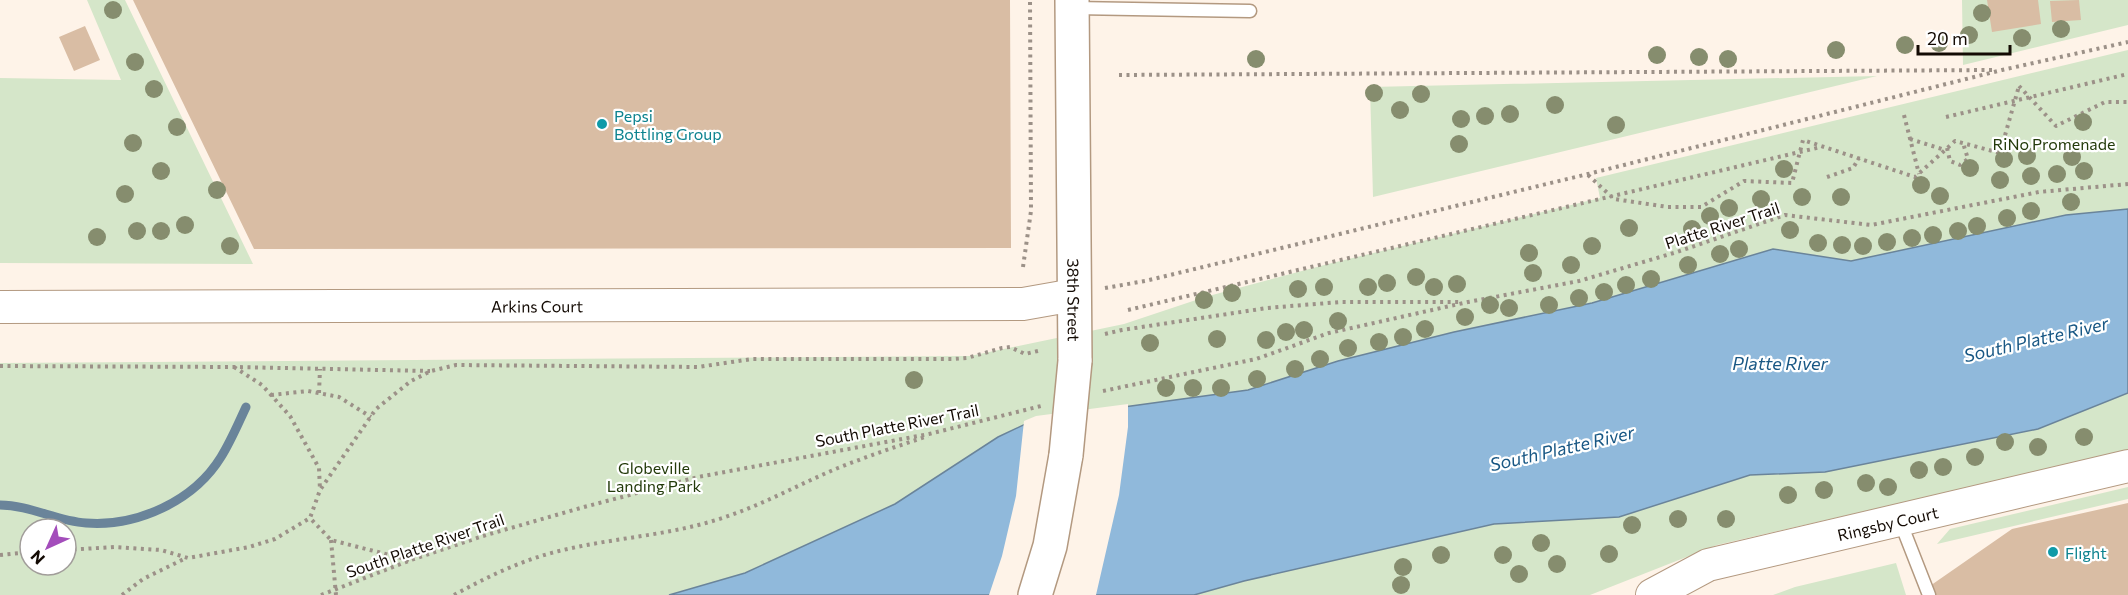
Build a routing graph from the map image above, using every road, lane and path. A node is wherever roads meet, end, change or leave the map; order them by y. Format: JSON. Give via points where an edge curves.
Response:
{"nodes":[{"id":1,"x":1030,"y":0,"type":"edge"},
{"id":2,"x":1072,"y":4,"type":"edge"},
{"id":3,"x":1250,"y":11,"type":"dead end"},
{"id":4,"x":2128,"y":42,"type":"edge"},
{"id":5,"x":2002,"y":70,"type":"junction"},
{"id":6,"x":2128,"y":74,"type":"edge"},
{"id":7,"x":1119,"y":75,"type":"dead end"},
{"id":8,"x":2128,"y":102,"type":"edge"},
{"id":9,"x":1904,"y":115,"type":"dead end"},
{"id":10,"x":1946,"y":117,"type":"dead end"},
{"id":11,"x":1910,"y":139,"type":"junction"},
{"id":12,"x":1963,"y":143,"type":"junction"},
{"id":13,"x":1821,"y":147,"type":"dead end"},
{"id":14,"x":1946,"y":149,"type":"junction"},
{"id":15,"x":1859,"y":158,"type":"junction"},
{"id":16,"x":1588,"y":174,"type":"junction"},
{"id":17,"x":1918,"y":174,"type":"junction"},
{"id":18,"x":1827,"y":177,"type":"dead end"},
{"id":19,"x":2128,"y":184,"type":"edge"},
{"id":20,"x":1611,"y":197,"type":"junction"},
{"id":21,"x":1023,"y":267,"type":"dead end"},
{"id":22,"x":1074,"y":295,"type":"junction"},
{"id":23,"x":1468,"y":302,"type":"junction"},
{"id":24,"x":0,"y":307,"type":"edge"},
{"id":25,"x":1128,"y":310,"type":"dead end"},
{"id":26,"x":1122,"y":330,"type":"dead end"},
{"id":27,"x":1032,"y":353,"type":"dead end"},
{"id":28,"x":0,"y":366,"type":"edge"},
{"id":29,"x":234,"y":367,"type":"junction"},
{"id":30,"x":320,"y":369,"type":"junction"},
{"id":31,"x":431,"y":371,"type":"junction"},
{"id":32,"x":1098,"y":392,"type":"dead end"},
{"id":33,"x":319,"y":393,"type":"junction"},
{"id":34,"x":272,"y":395,"type":"junction"},
{"id":35,"x":1051,"y":404,"type":"dead end"},
{"id":36,"x":371,"y":417,"type":"junction"},
{"id":37,"x":958,"y":427,"type":"junction"},
{"id":38,"x":2128,"y":466,"type":"edge"},
{"id":39,"x":320,"y":490,"type":"junction"},
{"id":40,"x":310,"y":518,"type":"junction"},
{"id":41,"x":1899,"y":520,"type":"junction"},
{"id":42,"x":331,"y":540,"type":"junction"},
{"id":43,"x":78,"y":550,"type":"edge"},
{"id":44,"x":18,"y":553,"type":"edge"},
{"id":45,"x":0,"y":555,"type":"edge"},
{"id":46,"x":188,"y":558,"type":"junction"},
{"id":47,"x":411,"y":560,"type":"junction"},
{"id":48,"x":335,"y":588,"type":"junction"},
{"id":49,"x":122,"y":595,"type":"edge"},
{"id":50,"x":321,"y":595,"type":"edge"},
{"id":51,"x":336,"y":595,"type":"edge"},
{"id":52,"x":454,"y":595,"type":"edge"},
{"id":53,"x":1035,"y":595,"type":"edge"},
{"id":54,"x":1653,"y":595,"type":"edge"},
{"id":55,"x":1929,"y":595,"type":"edge"}],
"edges":[{"from":1,"to":21,"type":"path","via":[[1031,211]]},
{"from":2,"to":3,"type":"lane"},
{"from":2,"to":22,"type":"main road","name":"38th Street"},
{"from":4,"to":5,"type":"path"},
{"from":5,"to":7,"type":"path"},
{"from":5,"to":16,"type":"path"},
{"from":6,"to":10,"type":"path"},
{"from":8,"to":12,"type":"path","bridge":true,"via":[[2105,102],[2056,126],[2019,86],[2000,153]]},
{"from":9,"to":11,"type":"path"},
{"from":11,"to":14,"type":"path"},
{"from":11,"to":17,"type":"path"},
{"from":12,"to":14,"type":"path","bridge":true,"via":[[1955,141]]},
{"from":12,"to":14,"type":"path","via":[[1968,159],[1960,165],[1950,162]]},
{"from":13,"to":20,"type":"path"},
{"from":14,"to":17,"type":"path","bridge":true},
{"from":15,"to":17,"type":"path","bridge":true,"via":[[1915,177]]},
{"from":15,"to":18,"type":"path","via":[[1853,168]]},
{"from":15,"to":20,"type":"path","bridge":true,"via":[[1803,140],[1792,183],[1744,182],[1701,207],[1668,207]]},
{"from":16,"to":20,"type":"path"},
{"from":16,"to":22,"type":"path"},
{"from":19,"to":23,"type":"path","name":"Platte River Trail","via":[[2039,192],[1871,225],[1785,215],[1579,281]]},
{"from":20,"to":25,"type":"path"},
{"from":22,"to":24,"type":"street","name":"Arkins Court","via":[[1023,304]]},
{"from":22,"to":53,"type":"main road","name":"38th Street","bridge":true,"via":[[1075,361],[1066,456],[1050,546]]},
{"from":23,"to":26,"type":"path","via":[[1319,303]]},
{"from":23,"to":32,"type":"path","via":[[1329,333],[1256,359]]},
{"from":27,"to":31,"type":"path","via":[[1010,347],[954,359],[752,359],[698,367],[456,365]]},
{"from":28,"to":29,"type":"path"},
{"from":29,"to":30,"type":"path"},
{"from":29,"to":34,"type":"path"},
{"from":30,"to":31,"type":"path"},
{"from":30,"to":33,"type":"path"},
{"from":31,"to":36,"type":"path","via":[[393,394]]},
{"from":33,"to":34,"type":"path"},
{"from":33,"to":36,"type":"path","via":[[339,397]]},
{"from":34,"to":39,"type":"path","via":[[290,416],[319,468]]},
{"from":35,"to":37,"type":"path","name":"South Platte River Trail"},
{"from":36,"to":39,"type":"path"},
{"from":37,"to":47,"type":"path","name":"South Platte River Trail","via":[[698,477]]},
{"from":37,"to":52,"type":"path","via":[[890,447],[715,521],[558,551],[506,569]]},
{"from":38,"to":41,"type":"street","name":"Ringsby Court"},
{"from":39,"to":40,"type":"path"},
{"from":40,"to":42,"type":"path"},
{"from":40,"to":46,"type":"path","via":[[275,539]]},
{"from":41,"to":54,"type":"street","name":"Ringsby Court","via":[[1708,565]]},
{"from":41,"to":55,"type":"lane"},
{"from":42,"to":47,"type":"path"},
{"from":42,"to":48,"type":"path"},
{"from":43,"to":46,"type":"path","via":[[161,550]]},
{"from":44,"to":45,"type":"path"},
{"from":46,"to":49,"type":"path","via":[[142,579]]},
{"from":47,"to":48,"type":"path","name":"South Platte River Trail"},
{"from":48,"to":50,"type":"path"},
{"from":48,"to":51,"type":"path"}]}
